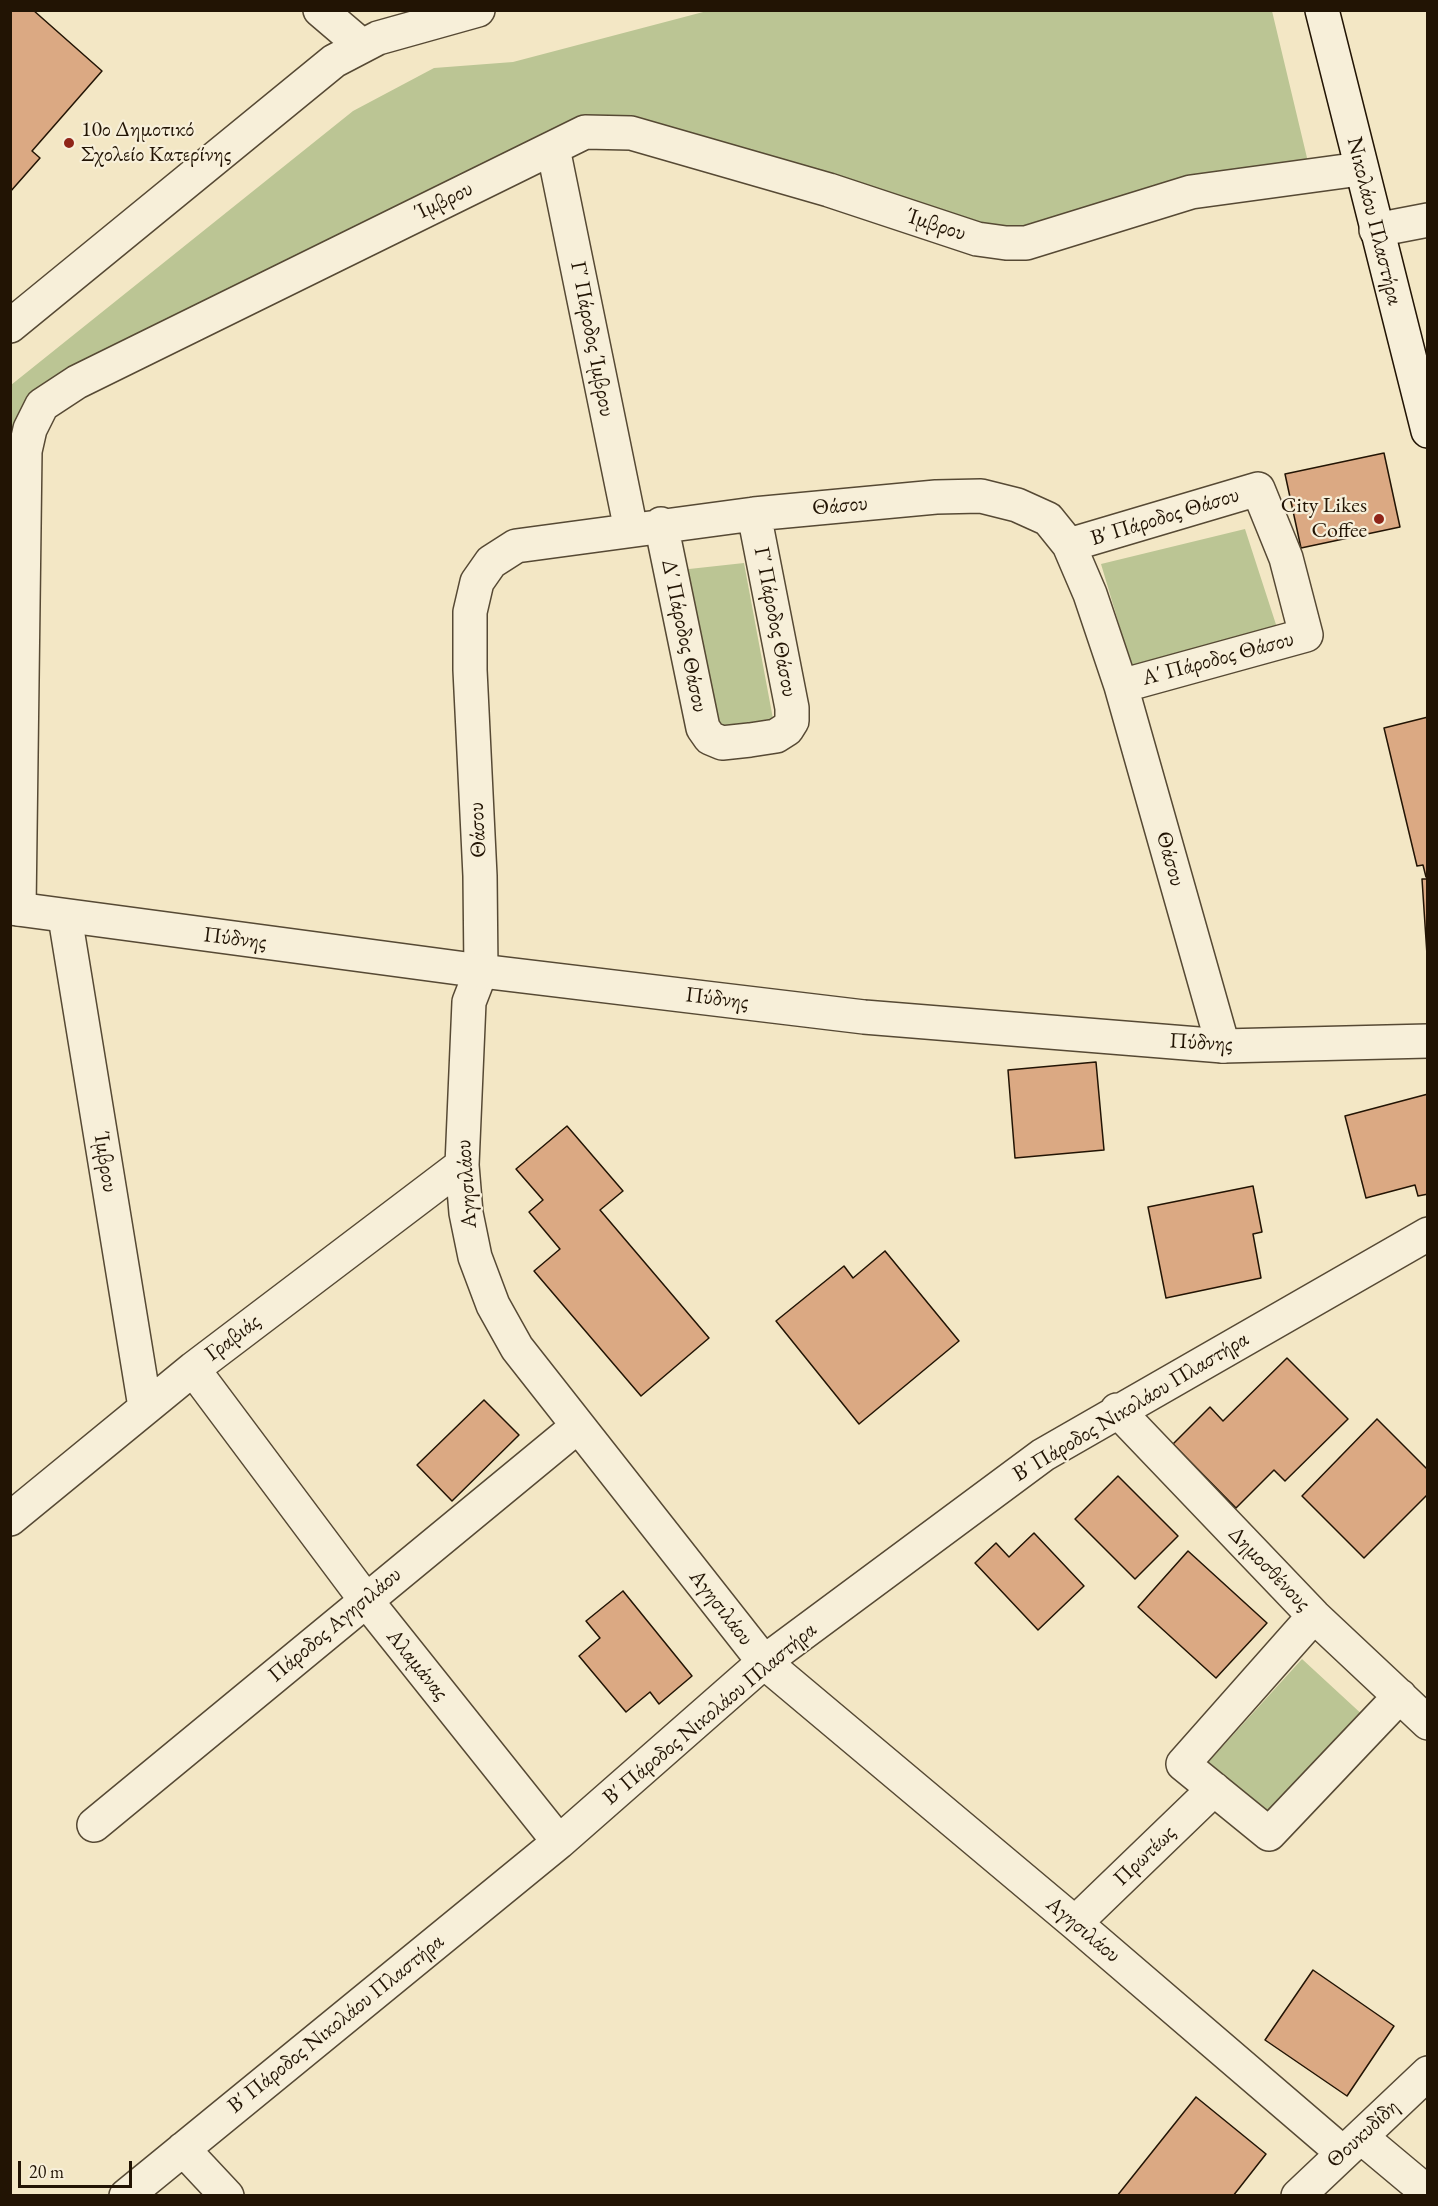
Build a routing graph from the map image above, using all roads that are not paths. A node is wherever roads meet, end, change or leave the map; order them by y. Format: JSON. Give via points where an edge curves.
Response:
{"nodes":[{"id":1,"x":320,"y":10,"type":"edge"},
{"id":2,"x":478,"y":10,"type":"edge"},
{"id":3,"x":1322,"y":10,"type":"edge"},
{"id":4,"x":361,"y":45,"type":"junction"},
{"id":5,"x":553,"y":147,"type":"junction"},
{"id":6,"x":1360,"y":170,"type":"junction"},
{"id":7,"x":1428,"y":220,"type":"edge"},
{"id":8,"x":1376,"y":230,"type":"junction"},
{"id":9,"x":10,"y":326,"type":"edge"},
{"id":10,"x":1428,"y":431,"type":"edge"},
{"id":11,"x":754,"y":514,"type":"junction"},
{"id":12,"x":646,"y":527,"type":"junction"},
{"id":13,"x":1069,"y":545,"type":"junction"},
{"id":14,"x":1286,"y":558,"type":"joint"},
{"id":15,"x":1121,"y":686,"type":"junction"},
{"id":16,"x":787,"y":729,"type":"joint"},
{"id":17,"x":15,"y":909,"type":"edge"},
{"id":18,"x":66,"y":917,"type":"junction"},
{"id":19,"x":481,"y":971,"type":"junction"},
{"id":20,"x":1428,"y":1041,"type":"edge"},
{"id":21,"x":1223,"y":1046,"type":"junction"},
{"id":22,"x":462,"y":1165,"type":"junction"},
{"id":23,"x":1428,"y":1234,"type":"edge"},
{"id":24,"x":193,"y":1369,"type":"junction"},
{"id":25,"x":145,"y":1407,"type":"junction"},
{"id":26,"x":1117,"y":1410,"type":"junction"},
{"id":27,"x":578,"y":1426,"type":"junction"},
{"id":28,"x":10,"y":1519,"type":"edge"},
{"id":29,"x":365,"y":1599,"type":"junction"},
{"id":30,"x":1314,"y":1617,"type":"junction"},
{"id":31,"x":764,"y":1662,"type":"junction"},
{"id":32,"x":1400,"y":1696,"type":"junction"},
{"id":33,"x":1428,"y":1723,"type":"edge"},
{"id":34,"x":1214,"y":1789,"type":"junction"},
{"id":35,"x":94,"y":1825,"type":"dead end"},
{"id":36,"x":559,"y":1842,"type":"junction"},
{"id":37,"x":1075,"y":1923,"type":"junction"},
{"id":38,"x":1428,"y":2073,"type":"edge"},
{"id":39,"x":1352,"y":2145,"type":"junction"},
{"id":40,"x":183,"y":2149,"type":"junction"},
{"id":41,"x":1428,"y":2193,"type":"edge"},
{"id":42,"x":126,"y":2196,"type":"edge"},
{"id":43,"x":227,"y":2196,"type":"edge"},
{"id":44,"x":1298,"y":2196,"type":"edge"}],
"edges":[{"from":1,"to":4,"type":"street"},
{"from":2,"to":4,"type":"street"},
{"from":3,"to":6,"type":"street","name":"Νικολάου Πλαστήρα"},
{"from":4,"to":9,"type":"street","via":[[311,80]]},
{"from":5,"to":6,"type":"street","name":"Ίμβρου","via":[[585,132],[631,133],[829,190],[977,239],[1005,243],[1026,243],[1191,192]]},
{"from":5,"to":12,"type":"street","name":"Γ΄ Πάροδος Ίμβρου"},
{"from":5,"to":17,"type":"street","name":"Ίμβρου","via":[[77,382],[42,405],[25,450]]},
{"from":6,"to":8,"type":"street","name":"Νικολάου Πλαστήρα"},
{"from":7,"to":8,"type":"street"},
{"from":8,"to":10,"type":"street","name":"Νικολάου Πλαστήρα"},
{"from":11,"to":12,"type":"street","name":"Θάσου"},
{"from":11,"to":13,"type":"street","name":"Θάσου","via":[[981,496],[1048,519]]},
{"from":11,"to":16,"type":"street","name":"Γ΄ Πάροδος Θάσου","via":[[792,708],[792,721]]},
{"from":12,"to":16,"type":"street","name":"Δ΄ Πάροδος Θάσου","via":[[710,738],[722,743],[776,736]]},
{"from":12,"to":19,"type":"street","name":"Θάσου","via":[[516,546],[491,562],[477,582],[470,612],[470,670]]},
{"from":13,"to":14,"type":"street","name":"Β΄ Πάροδος Θάσου","via":[[1258,489]]},
{"from":13,"to":15,"type":"street","name":"Θάσου"},
{"from":14,"to":15,"type":"street","name":"Α΄ Πάροδος Θάσου","via":[[1306,635]]},
{"from":15,"to":21,"type":"street","name":"Θάσου"},
{"from":17,"to":18,"type":"street","name":"Πύδνης"},
{"from":18,"to":19,"type":"street","name":"Πύδνης"},
{"from":18,"to":25,"type":"street","name":"Ίμβρου"},
{"from":19,"to":21,"type":"street","name":"Πύδνης","via":[[864,1017]]},
{"from":19,"to":22,"type":"street","name":"Αγησιλάου","via":[[469,1002]]},
{"from":20,"to":21,"type":"street","name":"Πύδνης"},
{"from":22,"to":24,"type":"street","name":"Γραβιάς"},
{"from":22,"to":27,"type":"street","name":"Αγησιλάου","via":[[475,1257],[493,1305],[517,1348]]},
{"from":23,"to":26,"type":"street","name":"Β΄ Πάροδος Νικολάου Πλαστήρα"},
{"from":24,"to":25,"type":"street","name":"Γραβιάς"},
{"from":24,"to":29,"type":"street","name":"Αλαμάνας"},
{"from":25,"to":28,"type":"street","name":"Γραβιάς"},
{"from":26,"to":30,"type":"street","name":"Δημοσθένους"},
{"from":26,"to":31,"type":"street","name":"Β΄ Πάροδος Νικολάου Πλαστήρα","via":[[1043,1455]]},
{"from":27,"to":29,"type":"street","name":"Πάροδος Αγησιλάου"},
{"from":27,"to":31,"type":"street","name":"Αγησιλάου"},
{"from":29,"to":35,"type":"street","name":"Πάροδος Αγησιλάου"},
{"from":29,"to":36,"type":"street","name":"Αλαμάνας"},
{"from":30,"to":32,"type":"street","name":"Δημοσθένους"},
{"from":30,"to":34,"type":"street","via":[[1183,1764]]},
{"from":31,"to":36,"type":"street","name":"Β΄ Πάροδος Νικολάου Πλαστήρα"},
{"from":31,"to":37,"type":"street","name":"Αγησιλάου"},
{"from":32,"to":33,"type":"street","name":"Δημοσθένους"},
{"from":32,"to":34,"type":"street","via":[[1269,1834]]},
{"from":34,"to":37,"type":"street","name":"Πρωτέως"},
{"from":36,"to":40,"type":"street","name":"Β΄ Πάροδος Νικολάου Πλαστήρα"},
{"from":37,"to":39,"type":"street","name":"Αγησιλάου"},
{"from":38,"to":39,"type":"street","name":"Θουκυδίδη"},
{"from":39,"to":41,"type":"street","name":"Αγησιλάου"},
{"from":39,"to":44,"type":"street","name":"Θουκυδίδη"},
{"from":40,"to":42,"type":"street","name":"Β΄ Πάροδος Νικολάου Πλαστήρα"},
{"from":40,"to":43,"type":"street"}]}
